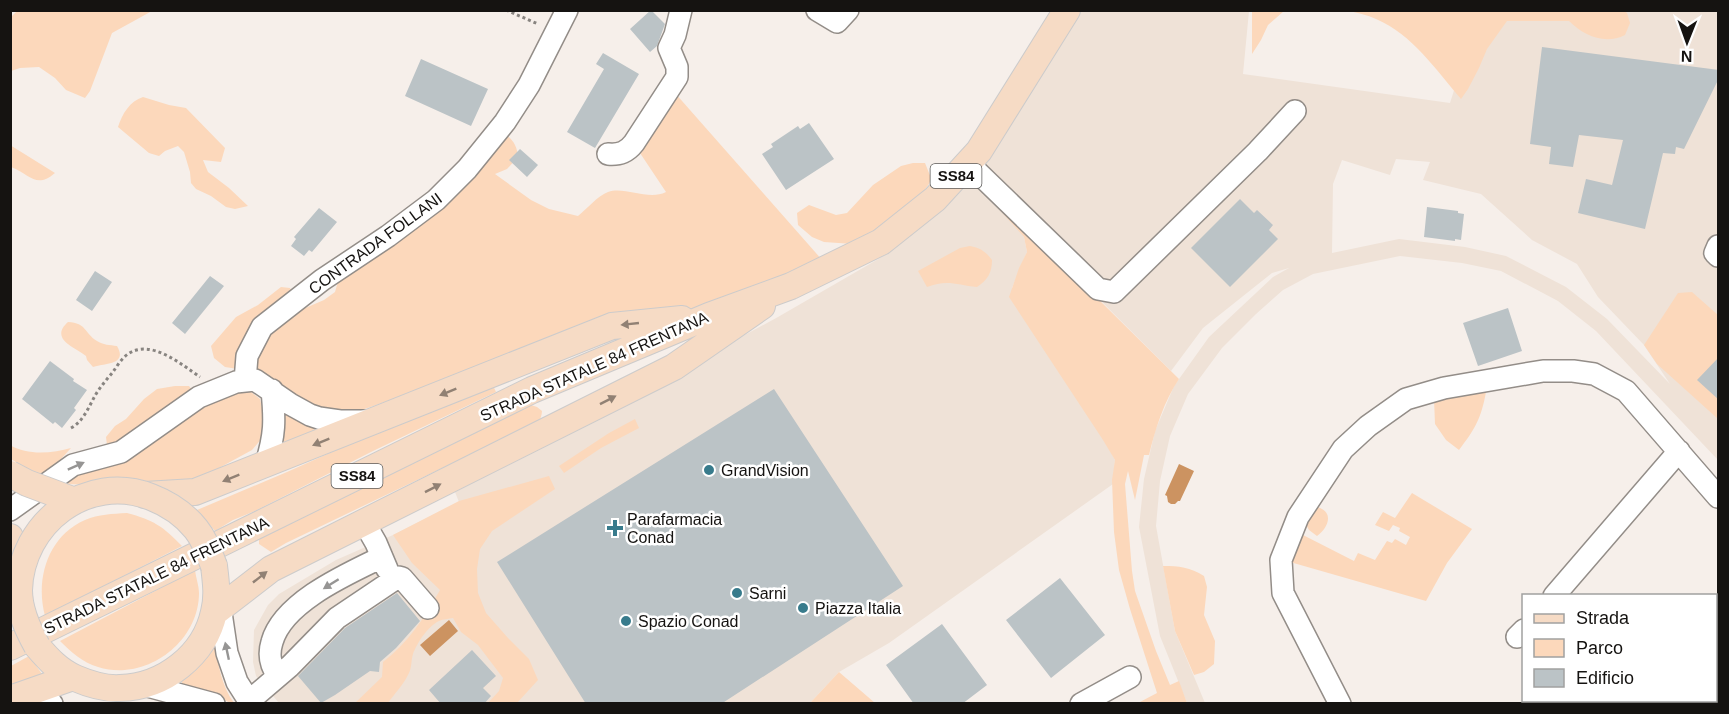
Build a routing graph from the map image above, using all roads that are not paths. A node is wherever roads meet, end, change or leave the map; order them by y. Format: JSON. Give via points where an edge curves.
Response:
{"nodes":[{"id":1,"x":567,"y":10,"type":"edge"},
{"id":2,"x":681,"y":10,"type":"edge"},
{"id":3,"x":817,"y":10,"type":"edge"},
{"id":4,"x":848,"y":10,"type":"edge"},
{"id":5,"x":1059,"y":13,"type":"edge"},
{"id":6,"x":1295,"y":111,"type":"dead end"},
{"id":7,"x":608,"y":154,"type":"dead end"},
{"id":8,"x":968,"y":163,"type":"junction"},
{"id":9,"x":1719,"y":246,"type":"edge"},
{"id":10,"x":1719,"y":256,"type":"edge"},
{"id":11,"x":791,"y":286,"type":"junction"},
{"id":12,"x":709,"y":316,"type":"junction"},
{"id":13,"x":245,"y":381,"type":"junction"},
{"id":14,"x":272,"y":390,"type":"junction"},
{"id":15,"x":376,"y":421,"type":"junction"},
{"id":16,"x":1679,"y":452,"type":"junction"},
{"id":17,"x":266,"y":464,"type":"junction"},
{"id":18,"x":10,"y":474,"type":"edge"},
{"id":19,"x":145,"y":495,"type":"junction"},
{"id":20,"x":1719,"y":497,"type":"edge"},
{"id":21,"x":75,"y":501,"type":"junction"},
{"id":22,"x":10,"y":510,"type":"edge"},
{"id":23,"x":364,"y":522,"type":"junction"},
{"id":24,"x":10,"y":537,"type":"edge"},
{"id":25,"x":382,"y":557,"type":"junction"},
{"id":26,"x":18,"y":573,"type":"edge"},
{"id":27,"x":392,"y":581,"type":"junction"},
{"id":28,"x":1556,"y":594,"type":"edge"},
{"id":29,"x":429,"y":608,"type":"dead end"},
{"id":30,"x":217,"y":611,"type":"junction"},
{"id":31,"x":10,"y":647,"type":"edge"},
{"id":32,"x":278,"y":676,"type":"junction"},
{"id":33,"x":73,"y":677,"type":"junction"},
{"id":34,"x":1130,"y":677,"type":"dead end"},
{"id":35,"x":144,"y":685,"type":"junction"},
{"id":36,"x":45,"y":696,"type":"edge"},
{"id":37,"x":10,"y":699,"type":"edge"},
{"id":38,"x":250,"y":702,"type":"edge"},
{"id":39,"x":214,"y":704,"type":"edge"},
{"id":40,"x":1081,"y":704,"type":"edge"},
{"id":41,"x":1340,"y":704,"type":"edge"}],
"edges":[{"from":1,"to":13,"type":"street","name":"CONTRADA FOLLANI","via":[[529,85],[467,169],[436,200],[262,327],[246,356]]},
{"from":2,"to":7,"type":"street","via":[[669,48],[677,77],[627,152]]},
{"from":3,"to":4,"type":"street","via":[[837,22]]},
{"from":5,"to":8,"type":"main road","name":"STRADA STATALE 84 FRENTANA","number":"SS84","via":[[979,151]]},
{"from":6,"to":8,"type":"street","via":[[1114,292],[1098,289]]},
{"from":8,"to":11,"type":"main road","name":"STRADA STATALE 84 FRENTANA","number":"SS84","via":[[934,200],[881,242]]},
{"from":9,"to":10,"type":"street","via":[[1715,253]]},
{"from":11,"to":12,"type":"main road","name":"STRADA STATALE 84 FRENTANA","number":"SS84"},
{"from":23,"to":11,"type":"main road","one_way":true,"via":[[675,367]]},
{"from":12,"to":15,"type":"main road","one_way":true,"via":[[612,326]]},
{"from":12,"to":31,"type":"main road","name":"STRADA STATALE 84 FRENTANA","number":"SS84","via":[[532,390]]},
{"from":13,"to":14,"type":"street","via":[[255,380]]},
{"from":22,"to":13,"type":"street","one_way":true,"via":[[73,465],[121,452],[200,397]]},
{"from":14,"to":15,"type":"street","via":[[319,418]]},
{"from":14,"to":17,"type":"street","via":[[275,427]]},
{"from":15,"to":17,"type":"main road","one_way":true},
{"from":16,"to":20,"type":"street"},
{"from":16,"to":28,"type":"street"},
{"from":16,"to":41,"type":"street","via":[[1626,391],[1594,374],[1573,371],[1543,371],[1424,393],[1406,399],[1368,426],[1343,449],[1298,517],[1281,560],[1283,592]]},
{"from":17,"to":19,"type":"main road","one_way":true,"via":[[195,492]]},
{"from":18,"to":21,"type":"main road","bridge":true},
{"from":19,"to":21,"type":"main road","bridge":true,"via":[[109,491]]},
{"from":19,"to":30,"type":"main road","bridge":true,"via":[[182,514],[207,546],[215,574]]},
{"from":21,"to":26,"type":"main road","bridge":true,"via":[[39,530]]},
{"from":23,"to":25,"type":"street"},
{"from":30,"to":23,"type":"main road","one_way":true,"via":[[271,569]]},
{"from":24,"to":26,"type":"main road"},
{"from":25,"to":27,"type":"street"},
{"from":25,"to":32,"type":"street","one_way":true,"via":[[342,577],[284,618],[271,647],[270,661]]},
{"from":26,"to":33,"type":"main road","bridge":true,"via":[[21,611],[27,629],[53,664]]},
{"from":27,"to":29,"type":"street","via":[[402,578]]},
{"from":27,"to":32,"type":"street","via":[[337,618]]},
{"from":30,"to":35,"type":"main road","via":[[205,638],[189,658],[168,675]]},
{"from":38,"to":30,"type":"street","one_way":true,"via":[[237,682]]},
{"from":32,"to":38,"type":"street"},
{"from":33,"to":35,"type":"main road","via":[[104,687]]},
{"from":33,"to":36,"type":"main road"},
{"from":34,"to":40,"type":"street"},
{"from":35,"to":39,"type":"street"},
{"from":36,"to":37,"type":"main road"}]}
